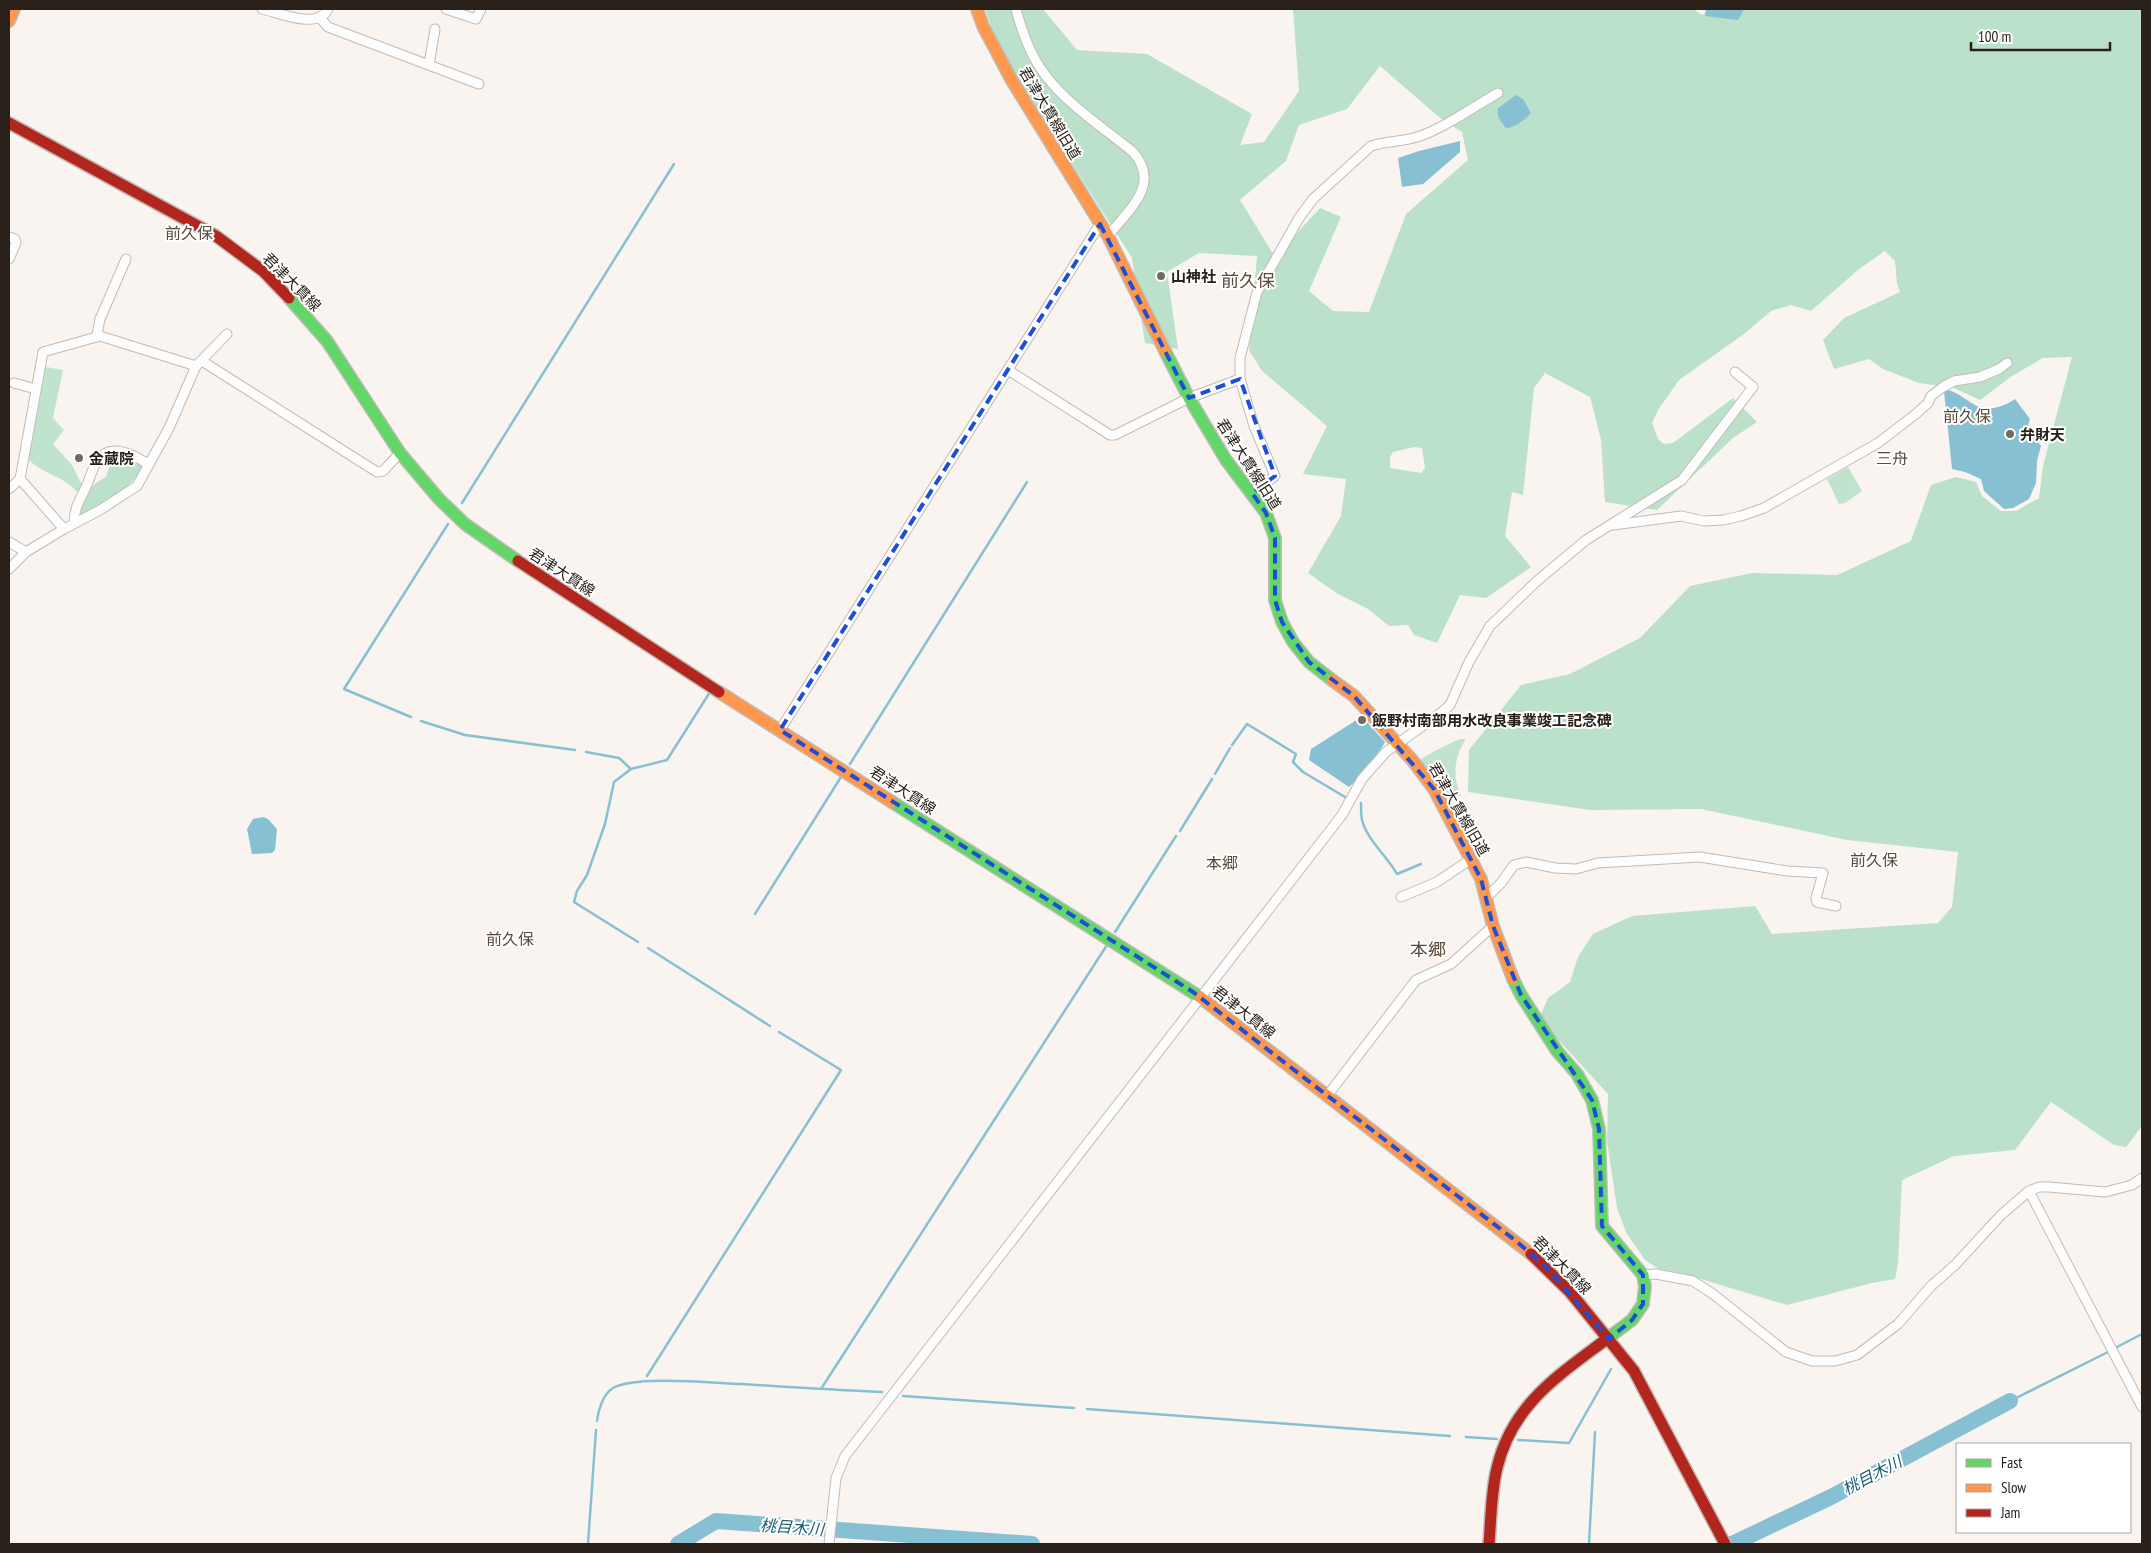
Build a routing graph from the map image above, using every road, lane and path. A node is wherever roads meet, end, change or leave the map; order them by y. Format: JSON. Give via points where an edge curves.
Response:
{"nodes":[{"id":1,"x":14,"y":9,"type":"edge"},
{"id":2,"x":262,"y":9,"type":"edge"},
{"id":3,"x":328,"y":9,"type":"edge"},
{"id":4,"x":446,"y":9,"type":"edge"},
{"id":5,"x":481,"y":9,"type":"edge"},
{"id":6,"x":977,"y":9,"type":"edge"},
{"id":7,"x":1016,"y":9,"type":"edge"},
{"id":8,"x":320,"y":18,"type":"junction"},
{"id":9,"x":9,"y":21,"type":"edge"},
{"id":10,"x":435,"y":30,"type":"dead end"},
{"id":11,"x":428,"y":65,"type":"junction"},
{"id":12,"x":479,"y":84,"type":"dead end"},
{"id":13,"x":1498,"y":93,"type":"dead end"},
{"id":14,"x":9,"y":123,"type":"edge"},
{"id":15,"x":1100,"y":224,"type":"junction"},
{"id":16,"x":1108,"y":236,"type":"junction"},
{"id":17,"x":9,"y":237,"type":"edge"},
{"id":18,"x":9,"y":259,"type":"edge"},
{"id":19,"x":126,"y":259,"type":"dead end"},
{"id":20,"x":228,"y":334,"type":"dead end"},
{"id":21,"x":97,"y":335,"type":"junction"},
{"id":22,"x":2008,"y":363,"type":"dead end"},
{"id":23,"x":199,"y":364,"type":"junction"},
{"id":24,"x":1008,"y":370,"type":"junction"},
{"id":25,"x":1735,"y":372,"type":"dead end"},
{"id":26,"x":1240,"y":379,"type":"junction"},
{"id":27,"x":14,"y":383,"type":"dead end"},
{"id":28,"x":36,"y":390,"type":"junction"},
{"id":29,"x":1189,"y":398,"type":"junction"},
{"id":30,"x":400,"y":453,"type":"junction"},
{"id":31,"x":148,"y":464,"type":"junction"},
{"id":32,"x":20,"y":479,"type":"junction"},
{"id":33,"x":9,"y":489,"type":"edge"},
{"id":34,"x":1252,"y":493,"type":"junction"},
{"id":35,"x":74,"y":523,"type":"junction"},
{"id":36,"x":1613,"y":525,"type":"junction"},
{"id":37,"x":64,"y":528,"type":"junction"},
{"id":38,"x":9,"y":542,"type":"edge"},
{"id":39,"x":26,"y":552,"type":"junction"},
{"id":40,"x":9,"y":570,"type":"edge"},
{"id":41,"x":780,"y":730,"type":"junction"},
{"id":42,"x":1397,"y":744,"type":"junction"},
{"id":43,"x":1472,"y":859,"type":"junction"},
{"id":44,"x":1487,"y":897,"type":"junction"},
{"id":45,"x":1401,"y":898,"type":"dead end"},
{"id":46,"x":1836,"y":906,"type":"dead end"},
{"id":47,"x":1493,"y":926,"type":"junction"},
{"id":48,"x":1201,"y":998,"type":"junction"},
{"id":49,"x":1327,"y":1096,"type":"junction"},
{"id":50,"x":2142,"y":1178,"type":"edge"},
{"id":51,"x":2030,"y":1191,"type":"junction"},
{"id":52,"x":1643,"y":1275,"type":"junction"},
{"id":53,"x":1609,"y":1339,"type":"junction"},
{"id":54,"x":2142,"y":1407,"type":"edge"},
{"id":55,"x":830,"y":1539,"type":"edge"},
{"id":56,"x":1489,"y":1544,"type":"edge"},
{"id":57,"x":1725,"y":1544,"type":"edge"}],
"edges":[{"from":1,"to":9,"type":"main road"},
{"from":2,"to":8,"type":"street","via":[[305,19]]},
{"from":3,"to":8,"type":"street"},
{"from":4,"to":5,"type":"street","via":[[476,19]]},
{"from":6,"to":15,"type":"main road","name":"君津大貫線旧道","via":[[1011,79]]},
{"from":7,"to":16,"type":"street","via":[[1025,40],[1045,76],[1141,160],[1145,170],[1140,196]]},
{"from":8,"to":11,"type":"street","via":[[328,27]]},
{"from":10,"to":11,"type":"street"},
{"from":11,"to":12,"type":"street"},
{"from":13,"to":26,"type":"street","via":[[1419,137],[1371,146],[1313,199],[1257,292],[1240,358]]},
{"from":14,"to":30,"type":"main road","name":"君津大貫線","via":[[216,236],[263,271],[327,341]]},
{"from":15,"to":16,"type":"main road","name":"君津大貫線旧道"},
{"from":15,"to":24,"type":"street"},
{"from":16,"to":29,"type":"main road","name":"君津大貫線旧道"},
{"from":17,"to":18,"type":"street","via":[[16,243]]},
{"from":19,"to":21,"type":"street","via":[[100,319]]},
{"from":20,"to":23,"type":"street"},
{"from":21,"to":23,"type":"street"},
{"from":21,"to":28,"type":"street","via":[[43,352]]},
{"from":22,"to":36,"type":"street","via":[[1999,369],[1943,387],[1917,413],[1878,443],[1764,508],[1723,520],[1704,521],[1681,516]]},
{"from":23,"to":30,"type":"street","via":[[377,472],[383,471]]},
{"from":23,"to":31,"type":"street"},
{"from":24,"to":29,"type":"street","via":[[1110,435]]},
{"from":24,"to":41,"type":"street"},
{"from":25,"to":36,"type":"street","via":[[1753,387],[1702,456],[1682,480]]},
{"from":26,"to":29,"type":"street"},
{"from":26,"to":34,"type":"street","via":[[1254,426],[1275,476]]},
{"from":27,"to":28,"type":"street"},
{"from":28,"to":32,"type":"street"},
{"from":29,"to":34,"type":"main road","name":"君津大貫線旧道","via":[[1226,460]]},
{"from":30,"to":41,"type":"main road","name":"君津大貫線","via":[[465,524]]},
{"from":31,"to":35,"type":"street","via":[[137,486]]},
{"from":31,"to":35,"type":"street","via":[[132,454],[106,452],[97,462],[77,503]]},
{"from":32,"to":33,"type":"street"},
{"from":32,"to":37,"type":"street"},
{"from":34,"to":42,"type":"main road","name":"君津大貫線旧道","via":[[1266,513],[1275,538],[1275,600],[1293,642],[1309,662],[1354,696]]},
{"from":35,"to":37,"type":"street"},
{"from":36,"to":42,"type":"street","via":[[1586,540],[1504,612],[1480,640],[1450,705]]},
{"from":37,"to":39,"type":"street"},
{"from":38,"to":39,"type":"street"},
{"from":39,"to":40,"type":"street"},
{"from":41,"to":48,"type":"main road","name":"君津大貫線"},
{"from":42,"to":43,"type":"main road","name":"君津大貫線旧道","via":[[1434,789]]},
{"from":42,"to":48,"type":"street","via":[[1362,779],[1342,815]]},
{"from":43,"to":44,"type":"main road","name":"君津大貫線旧道"},
{"from":43,"to":45,"type":"street","via":[[1437,882]]},
{"from":44,"to":46,"type":"street","via":[[1514,865],[1526,862],[1576,869],[1598,863],[1700,857],[1787,871],[1823,873],[1817,902]]},
{"from":44,"to":47,"type":"main road","name":"君津大貫線旧道"},
{"from":47,"to":49,"type":"street","via":[[1451,964],[1416,980]]},
{"from":47,"to":52,"type":"main road","name":"君津大貫線旧道","via":[[1521,995],[1592,1100],[1599,1129],[1602,1226]]},
{"from":48,"to":49,"type":"main road","name":"君津大貫線"},
{"from":48,"to":55,"type":"street","via":[[850,1448],[836,1478]]},
{"from":49,"to":53,"type":"main road","name":"君津大貫線","via":[[1516,1241],[1547,1268]]},
{"from":50,"to":51,"type":"street","via":[[2132,1185],[2105,1192],[2049,1187]]},
{"from":51,"to":52,"type":"street","via":[[2001,1215],[1898,1324],[1857,1355],[1835,1360],[1812,1361],[1786,1352],[1693,1281],[1656,1274]]},
{"from":51,"to":54,"type":"street"},
{"from":52,"to":53,"type":"main road","via":[[1643,1304],[1632,1320]]},
{"from":53,"to":56,"type":"main road","via":[[1547,1384],[1514,1422],[1496,1470]]},
{"from":53,"to":57,"type":"main road","name":"君津大貫線","via":[[1634,1371]]}]}
